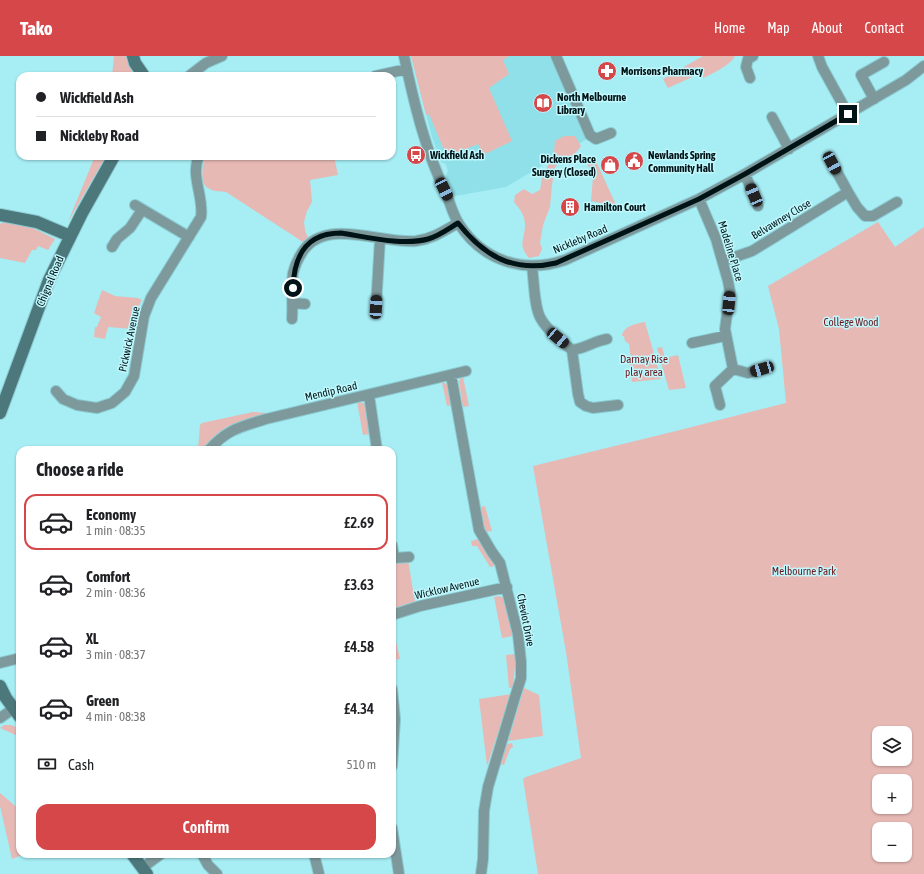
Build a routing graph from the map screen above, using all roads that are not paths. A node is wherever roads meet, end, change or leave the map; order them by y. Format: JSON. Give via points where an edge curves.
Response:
{"nodes":[{"id":1,"x":133,"y":56,"type":"edge"},
{"id":2,"x":222,"y":56,"type":"edge"},
{"id":3,"x":404,"y":56,"type":"edge"},
{"id":4,"x":556,"y":56,"type":"edge"},
{"id":5,"x":753,"y":56,"type":"edge"},
{"id":6,"x":818,"y":56,"type":"edge"},
{"id":7,"x":884,"y":62,"type":"dead end"},
{"id":8,"x":924,"y":66,"type":"edge"},
{"id":9,"x":407,"y":69,"type":"junction"},
{"id":10,"x":141,"y":72,"type":"edge"},
{"id":11,"x":194,"y":72,"type":"edge"},
{"id":12,"x":393,"y":72,"type":"edge"},
{"id":13,"x":750,"y":78,"type":"dead end"},
{"id":14,"x":874,"y":98,"type":"junction"},
{"id":15,"x":848,"y":114,"type":"junction"},
{"id":16,"x":772,"y":117,"type":"dead end"},
{"id":17,"x":611,"y":134,"type":"dead end"},
{"id":18,"x":789,"y":149,"type":"junction"},
{"id":19,"x":112,"y":160,"type":"edge"},
{"id":20,"x":198,"y":160,"type":"edge"},
{"id":21,"x":832,"y":163,"type":"dead end"},
{"id":22,"x":745,"y":174,"type":"junction"},
{"id":23,"x":848,"y":192,"type":"junction"},
{"id":24,"x":699,"y":199,"type":"junction"},
{"id":25,"x":897,"y":202,"type":"dead end"},
{"id":26,"x":758,"y":206,"type":"dead end"},
{"id":27,"x":0,"y":215,"type":"edge"},
{"id":28,"x":458,"y":223,"type":"junction"},
{"id":29,"x":70,"y":236,"type":"junction"},
{"id":30,"x":189,"y":237,"type":"junction"},
{"id":31,"x":380,"y":239,"type":"junction"},
{"id":32,"x":112,"y":247,"type":"dead end"},
{"id":33,"x":723,"y":261,"type":"junction"},
{"id":34,"x":532,"y":266,"type":"junction"},
{"id":35,"x":293,"y":304,"type":"junction"},
{"id":36,"x":305,"y":304,"type":"dead end"},
{"id":37,"x":376,"y":307,"type":"dead end"},
{"id":38,"x":292,"y":319,"type":"dead end"},
{"id":39,"x":725,"y":336,"type":"junction"},
{"id":40,"x":607,"y":339,"type":"dead end"},
{"id":41,"x":692,"y":343,"type":"dead end"},
{"id":42,"x":572,"y":350,"type":"junction"},
{"id":43,"x":733,"y":369,"type":"junction"},
{"id":44,"x":762,"y":369,"type":"dead end"},
{"id":45,"x":466,"y":371,"type":"dead end"},
{"id":46,"x":451,"y":375,"type":"junction"},
{"id":47,"x":56,"y":391,"type":"dead end"},
{"id":48,"x":369,"y":395,"type":"junction"},
{"id":49,"x":618,"y":405,"type":"dead end"},
{"id":50,"x":720,"y":405,"type":"dead end"},
{"id":51,"x":0,"y":412,"type":"edge"},
{"id":52,"x":212,"y":446,"type":"edge"},
{"id":53,"x":376,"y":446,"type":"edge"},
{"id":54,"x":409,"y":557,"type":"dead end"},
{"id":55,"x":396,"y":558,"type":"edge"},
{"id":56,"x":507,"y":587,"type":"junction"},
{"id":57,"x":396,"y":614,"type":"edge"},
{"id":58,"x":16,"y":659,"type":"edge"},
{"id":59,"x":0,"y":663,"type":"edge"},
{"id":60,"x":0,"y":686,"type":"edge"},
{"id":61,"x":16,"y":713,"type":"edge"},
{"id":62,"x":0,"y":718,"type":"edge"},
{"id":63,"x":396,"y":854,"type":"edge"},
{"id":64,"x":135,"y":858,"type":"edge"},
{"id":65,"x":157,"y":858,"type":"edge"},
{"id":66,"x":204,"y":858,"type":"edge"},
{"id":67,"x":315,"y":858,"type":"edge"},
{"id":68,"x":145,"y":871,"type":"edge"},
{"id":69,"x":217,"y":874,"type":"edge"},
{"id":70,"x":319,"y":874,"type":"edge"},
{"id":71,"x":399,"y":874,"type":"edge"},
{"id":72,"x":481,"y":874,"type":"edge"}],
"edges":[{"from":1,"to":10,"type":"street"},
{"from":2,"to":11,"type":"street"},
{"from":3,"to":9,"type":"street","name":"Nickleby Road"},
{"from":4,"to":17,"type":"street","via":[[590,135],[596,139]]},
{"from":5,"to":13,"type":"street","via":[[748,59],[746,67]]},
{"from":6,"to":15,"type":"street"},
{"from":7,"to":14,"type":"street","via":[[861,76]]},
{"from":8,"to":14,"type":"street","name":"Nickleby Road","via":[[906,80]]},
{"from":9,"to":12,"type":"street"},
{"from":9,"to":28,"type":"street","name":"Nickleby Road","via":[[422,133]]},
{"from":14,"to":15,"type":"street","name":"Nickleby Road"},
{"from":15,"to":18,"type":"street","name":"Nickleby Road"},
{"from":16,"to":18,"type":"street"},
{"from":18,"to":22,"type":"street","name":"Nickleby Road"},
{"from":19,"to":29,"type":"street","name":"Chignal Road"},
{"from":20,"to":30,"type":"street","name":"Pickwick Avenue","via":[[195,167],[202,208],[201,216]]},
{"from":21,"to":23,"type":"street"},
{"from":22,"to":24,"type":"street","name":"Nickleby Road"},
{"from":22,"to":26,"type":"street"},
{"from":23,"to":25,"type":"street","via":[[865,216],[873,216]]},
{"from":23,"to":33,"type":"street","name":"Belvawney Close","via":[[752,251]]},
{"from":24,"to":33,"type":"street","name":"Madeline Place","via":[[712,227]]},
{"from":24,"to":34,"type":"street","name":"Nickleby Road","via":[[566,260]]},
{"from":27,"to":29,"type":"street","via":[[37,222]]},
{"from":28,"to":31,"type":"street","via":[[428,239]]},
{"from":28,"to":34,"type":"street","name":"Nickleby Road","via":[[474,242],[490,254],[507,262]]},
{"from":29,"to":51,"type":"street","name":"Chignal Road","via":[[46,286]]},
{"from":30,"to":32,"type":"street","via":[[138,208],[130,228]]},
{"from":30,"to":47,"type":"street","name":"Pickwick Avenue","via":[[151,298],[144,316],[134,376],[125,392],[112,402],[97,408],[77,405],[63,399]]},
{"from":31,"to":35,"type":"street","via":[[334,233],[309,242],[299,257],[294,273]]},
{"from":31,"to":37,"type":"street"},
{"from":33,"to":39,"type":"street","name":"Madeline Place","via":[[730,292]]},
{"from":34,"to":42,"type":"street","via":[[540,318]]},
{"from":35,"to":36,"type":"street"},
{"from":35,"to":38,"type":"street"},
{"from":39,"to":41,"type":"street"},
{"from":39,"to":43,"type":"street","name":"Madeline Place"},
{"from":40,"to":42,"type":"street"},
{"from":42,"to":49,"type":"street","via":[[580,402],[593,408]]},
{"from":43,"to":44,"type":"street","via":[[748,373]]},
{"from":43,"to":50,"type":"street","via":[[715,386]]},
{"from":45,"to":46,"type":"street","name":"Mendip Road"},
{"from":46,"to":48,"type":"street","name":"Mendip Road"},
{"from":46,"to":56,"type":"street","name":"Cheviot Drive","via":[[479,530],[500,563]]},
{"from":48,"to":52,"type":"street","name":"Mendip Road","via":[[237,428],[218,439]]},
{"from":48,"to":53,"type":"street"},
{"from":54,"to":55,"type":"street"},
{"from":56,"to":57,"type":"street","name":"Wicklow Avenue"},
{"from":56,"to":72,"type":"street","name":"Cheviot Drive","via":[[518,634],[522,662],[521,678],[488,787],[484,811]]},
{"from":58,"to":59,"type":"street"},
{"from":60,"to":61,"type":"street"},
{"from":61,"to":62,"type":"street"},
{"from":63,"to":71,"type":"street"},
{"from":64,"to":68,"type":"street"},
{"from":65,"to":68,"type":"street"},
{"from":66,"to":69,"type":"street"},
{"from":67,"to":70,"type":"street"}]}
